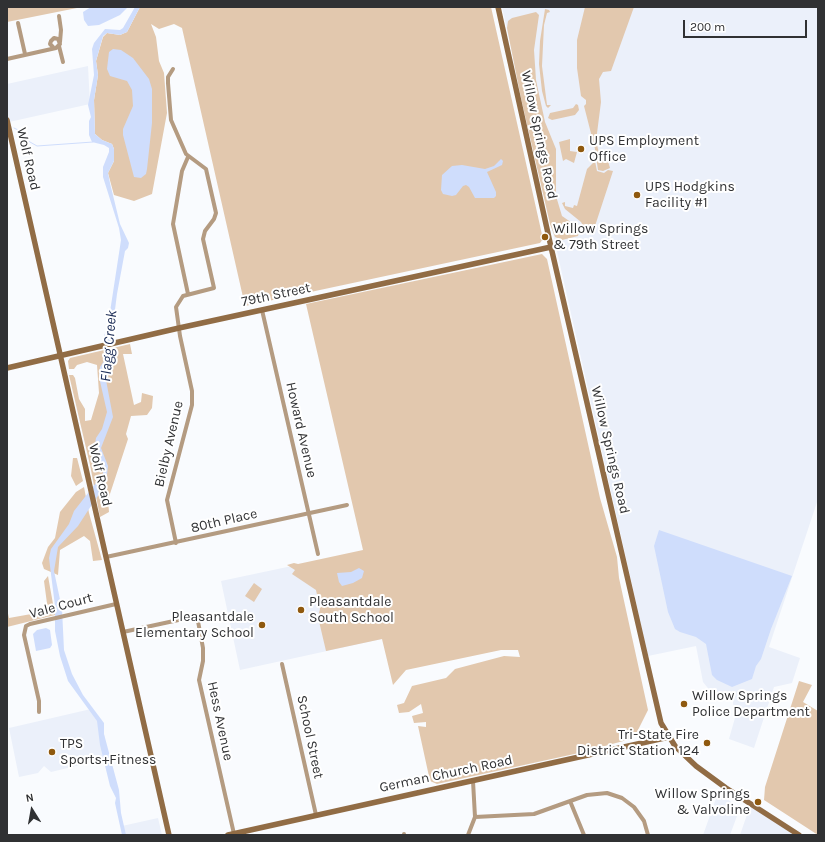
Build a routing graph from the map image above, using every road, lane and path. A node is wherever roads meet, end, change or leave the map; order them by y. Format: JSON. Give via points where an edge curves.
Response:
{"nodes":[{"id":1,"x":498,"y":7,"type":"edge"},
{"id":2,"x":59,"y":16,"type":"dead end"},
{"id":3,"x":18,"y":23,"type":"dead end"},
{"id":4,"x":60,"y":44,"type":"junction"},
{"id":5,"x":53,"y":47,"type":"junction"},
{"id":6,"x":25,"y":54,"type":"junction"},
{"id":7,"x":7,"y":59,"type":"edge"},
{"id":8,"x":64,"y":62,"type":"dead end"},
{"id":9,"x":173,"y":69,"type":"dead end"},
{"id":10,"x":7,"y":120,"type":"edge"},
{"id":11,"x":188,"y":157,"type":"junction"},
{"id":12,"x":551,"y":247,"type":"junction"},
{"id":13,"x":188,"y":294,"type":"junction"},
{"id":14,"x":262,"y":310,"type":"junction"},
{"id":15,"x":179,"y":328,"type":"junction"},
{"id":16,"x":60,"y":355,"type":"junction"},
{"id":17,"x":7,"y":368,"type":"edge"},
{"id":18,"x":347,"y":505,"type":"dead end"},
{"id":19,"x":309,"y":513,"type":"junction"},
{"id":20,"x":176,"y":543,"type":"junction"},
{"id":21,"x":318,"y":554,"type":"dead end"},
{"id":22,"x":106,"y":558,"type":"junction"},
{"id":23,"x":116,"y":604,"type":"junction"},
{"id":24,"x":123,"y":632,"type":"junction"},
{"id":25,"x":282,"y":664,"type":"dead end"},
{"id":26,"x":39,"y":712,"type":"dead end"},
{"id":27,"x":669,"y":737,"type":"junction"},
{"id":28,"x":473,"y":781,"type":"junction"},
{"id":29,"x":570,"y":801,"type":"junction"},
{"id":30,"x":316,"y":815,"type":"junction"},
{"id":31,"x":475,"y":816,"type":"junction"},
{"id":32,"x":231,"y":834,"type":"edge"},
{"id":33,"x":169,"y":835,"type":"edge"},
{"id":34,"x":468,"y":835,"type":"edge"},
{"id":35,"x":584,"y":835,"type":"edge"},
{"id":36,"x":648,"y":835,"type":"edge"},
{"id":37,"x":799,"y":835,"type":"edge"}],
"edges":[{"from":1,"to":12,"type":"street","name":"Willow Springs Road"},
{"from":2,"to":4,"type":"street"},
{"from":3,"to":6,"type":"street"},
{"from":4,"to":5,"type":"street","via":[[56,48]]},
{"from":4,"to":5,"type":"street","via":[[58,39],[52,39],[50,42]]},
{"from":4,"to":8,"type":"street"},
{"from":5,"to":6,"type":"street"},
{"from":6,"to":7,"type":"street"},
{"from":9,"to":11,"type":"street","via":[[168,77],[171,120]]},
{"from":10,"to":16,"type":"street","name":"Wolf Road"},
{"from":11,"to":13,"type":"street","via":[[182,171],[173,224]]},
{"from":11,"to":13,"type":"street","via":[[206,169],[216,213],[203,238],[214,288]]},
{"from":12,"to":14,"type":"street","name":"79th Street"},
{"from":12,"to":27,"type":"street","name":"Willow Springs Road","via":[[654,697],[661,723]]},
{"from":13,"to":15,"type":"street","name":"Bielby Avenue","via":[[180,299],[176,307]]},
{"from":14,"to":15,"type":"street","name":"79th Street"},
{"from":14,"to":19,"type":"street","name":"Howard Avenue"},
{"from":15,"to":16,"type":"street","name":"79th Street"},
{"from":15,"to":20,"type":"street","name":"Bielby Avenue","via":[[192,405],[167,500]]},
{"from":16,"to":17,"type":"street","name":"79th Street"},
{"from":16,"to":22,"type":"street","name":"Wolf Road"},
{"from":18,"to":19,"type":"street","name":"80th Place"},
{"from":19,"to":20,"type":"street","name":"80th Place"},
{"from":19,"to":21,"type":"street","name":"Howard Avenue"},
{"from":20,"to":22,"type":"street","name":"80th Place"},
{"from":22,"to":23,"type":"street","name":"Wolf Road"},
{"from":23,"to":24,"type":"street","name":"Wolf Road"},
{"from":23,"to":26,"type":"street","name":"Vale Court","via":[[30,624],[24,632]]},
{"from":24,"to":32,"type":"street","name":"Hess Avenue","via":[[197,616],[203,648],[199,680]]},
{"from":24,"to":33,"type":"street","name":"Wolf Road"},
{"from":25,"to":30,"type":"street","name":"School Street"},
{"from":27,"to":28,"type":"street","name":"German Church Road"},
{"from":27,"to":37,"type":"street","name":"Willow Springs Road","via":[[686,758],[706,774]]},
{"from":28,"to":30,"type":"street","name":"German Church Road"},
{"from":28,"to":31,"type":"street"},
{"from":29,"to":31,"type":"street","via":[[534,814]]},
{"from":29,"to":35,"type":"street"},
{"from":29,"to":36,"type":"street","via":[[600,793],[622,798],[640,814]]},
{"from":30,"to":32,"type":"street","name":"German Church Road"},
{"from":31,"to":34,"type":"street"}]}
